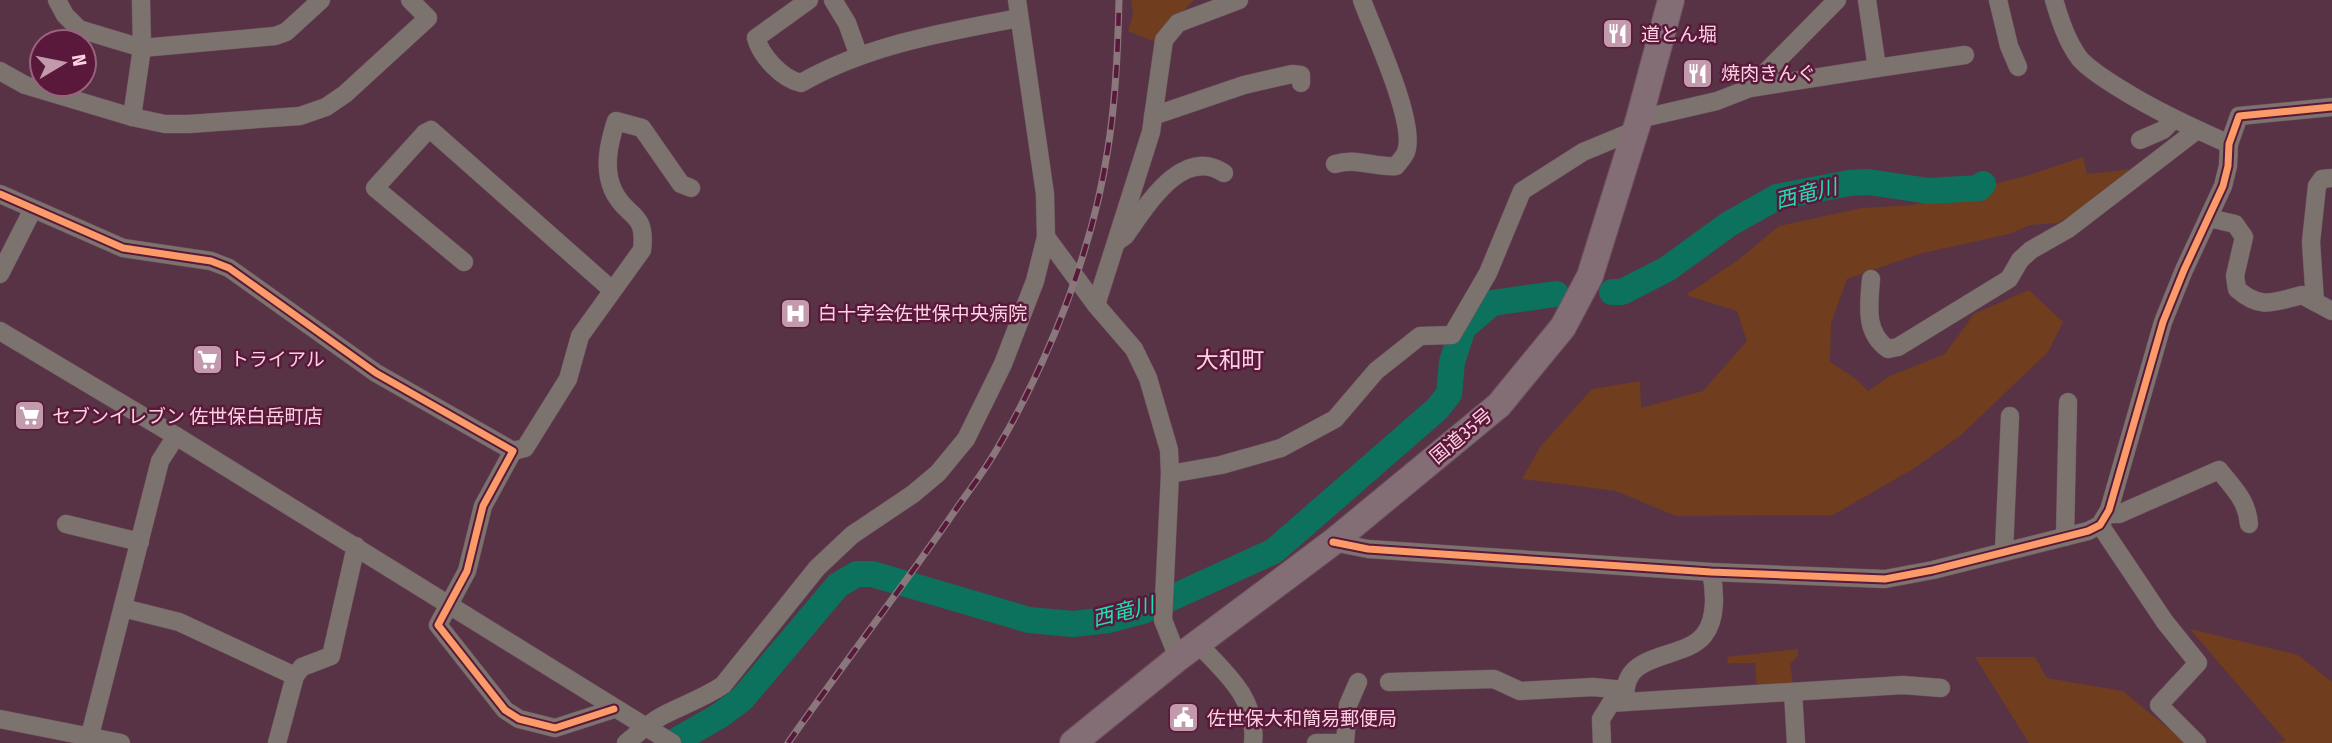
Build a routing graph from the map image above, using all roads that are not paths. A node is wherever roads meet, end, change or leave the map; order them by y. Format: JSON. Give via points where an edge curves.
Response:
{"nodes":[{"id":1,"x":57,"y":0,"type":"edge"},
{"id":2,"x":141,"y":0,"type":"edge"},
{"id":3,"x":321,"y":0,"type":"edge"},
{"id":4,"x":410,"y":0,"type":"edge"},
{"id":5,"x":809,"y":0,"type":"edge"},
{"id":6,"x":833,"y":0,"type":"edge"},
{"id":7,"x":1017,"y":0,"type":"edge"},
{"id":8,"x":1239,"y":0,"type":"edge"},
{"id":9,"x":1362,"y":0,"type":"edge"},
{"id":10,"x":1671,"y":0,"type":"edge"},
{"id":11,"x":1837,"y":0,"type":"edge"},
{"id":12,"x":1867,"y":0,"type":"edge"},
{"id":13,"x":1998,"y":0,"type":"edge"},
{"id":14,"x":2054,"y":0,"type":"edge"},
{"id":15,"x":1019,"y":18,"type":"junction"},
{"id":16,"x":142,"y":48,"type":"junction"},
{"id":17,"x":1965,"y":55,"type":"dead end"},
{"id":18,"x":859,"y":56,"type":"junction"},
{"id":19,"x":2018,"y":67,"type":"dead end"},
{"id":20,"x":1877,"y":68,"type":"junction"},
{"id":21,"x":0,"y":71,"type":"edge"},
{"id":22,"x":1301,"y":83,"type":"dead end"},
{"id":23,"x":1750,"y":88,"type":"junction"},
{"id":24,"x":2332,"y":107,"type":"edge"},
{"id":25,"x":1153,"y":116,"type":"junction"},
{"id":26,"x":132,"y":117,"type":"junction"},
{"id":27,"x":2173,"y":120,"type":"junction"},
{"id":28,"x":1637,"y":124,"type":"junction"},
{"id":29,"x":2197,"y":130,"type":"junction"},
{"id":30,"x":2140,"y":140,"type":"dead end"},
{"id":31,"x":2229,"y":144,"type":"junction"},
{"id":32,"x":1335,"y":164,"type":"dead end"},
{"id":33,"x":1224,"y":173,"type":"dead end"},
{"id":34,"x":2332,"y":178,"type":"edge"},
{"id":35,"x":691,"y":188,"type":"dead end"},
{"id":36,"x":0,"y":194,"type":"edge"},
{"id":37,"x":33,"y":209,"type":"junction"},
{"id":38,"x":2209,"y":218,"type":"junction"},
{"id":39,"x":1046,"y":237,"type":"junction"},
{"id":40,"x":1115,"y":243,"type":"junction"},
{"id":41,"x":464,"y":262,"type":"dead end"},
{"id":42,"x":0,"y":274,"type":"edge"},
{"id":43,"x":1871,"y":279,"type":"dead end"},
{"id":44,"x":612,"y":290,"type":"junction"},
{"id":45,"x":2315,"y":302,"type":"junction"},
{"id":46,"x":1096,"y":305,"type":"junction"},
{"id":47,"x":2332,"y":311,"type":"edge"},
{"id":48,"x":0,"y":331,"type":"edge"},
{"id":49,"x":2068,"y":402,"type":"dead end"},
{"id":50,"x":2010,"y":416,"type":"dead end"},
{"id":51,"x":176,"y":436,"type":"junction"},
{"id":52,"x":513,"y":451,"type":"junction"},
{"id":53,"x":1170,"y":474,"type":"junction"},
{"id":54,"x":2103,"y":519,"type":"junction"},
{"id":55,"x":66,"y":524,"type":"dead end"},
{"id":56,"x":2249,"y":524,"type":"dead end"},
{"id":57,"x":2065,"y":537,"type":"junction"},
{"id":58,"x":139,"y":542,"type":"junction"},
{"id":59,"x":1333,"y":542,"type":"junction"},
{"id":60,"x":356,"y":546,"type":"junction"},
{"id":61,"x":2004,"y":550,"type":"junction"},
{"id":62,"x":1711,"y":572,"type":"junction"},
{"id":63,"x":449,"y":605,"type":"junction"},
{"id":64,"x":123,"y":608,"type":"junction"},
{"id":65,"x":1188,"y":651,"type":"junction"},
{"id":66,"x":295,"y":676,"type":"junction"},
{"id":67,"x":1358,"y":682,"type":"dead end"},
{"id":68,"x":1389,"y":682,"type":"dead end"},
{"id":69,"x":1941,"y":688,"type":"dead end"},
{"id":70,"x":1793,"y":692,"type":"junction"},
{"id":71,"x":1625,"y":696,"type":"junction"},
{"id":72,"x":614,"y":709,"type":"junction"},
{"id":73,"x":0,"y":719,"type":"edge"},
{"id":74,"x":644,"y":727,"type":"junction"},
{"id":75,"x":89,"y":740,"type":"edge"},
{"id":76,"x":667,"y":740,"type":"edge"},
{"id":77,"x":121,"y":743,"type":"edge"},
{"id":78,"x":277,"y":743,"type":"edge"},
{"id":79,"x":626,"y":743,"type":"edge"},
{"id":80,"x":1073,"y":743,"type":"edge"},
{"id":81,"x":1253,"y":743,"type":"edge"},
{"id":82,"x":1316,"y":743,"type":"edge"},
{"id":83,"x":1339,"y":743,"type":"edge"},
{"id":84,"x":1345,"y":743,"type":"edge"},
{"id":85,"x":1602,"y":743,"type":"edge"},
{"id":86,"x":1796,"y":743,"type":"edge"},
{"id":87,"x":2197,"y":743,"type":"edge"}],
"edges":[{"from":1,"to":16,"type":"street","via":[[79,29]]},
{"from":2,"to":16,"type":"street"},
{"from":3,"to":16,"type":"street","via":[[286,32],[275,36]]},
{"from":4,"to":26,"type":"street","via":[[428,18],[326,107],[300,116],[189,124]]},
{"from":5,"to":18,"type":"street","via":[[756,38],[759,49],[776,68],[801,83]]},
{"from":6,"to":18,"type":"street","via":[[848,23]]},
{"from":7,"to":15,"type":"street"},
{"from":8,"to":25,"type":"street","via":[[1178,23],[1164,40]]},
{"from":9,"to":32,"type":"street","via":[[1395,80],[1408,134],[1406,152],[1396,166],[1348,160]]},
{"from":10,"to":28,"type":"highway","name":"国道35号"},
{"from":11,"to":23,"type":"street"},
{"from":12,"to":20,"type":"street"},
{"from":13,"to":19,"type":"street"},
{"from":14,"to":27,"type":"street","via":[[2064,31],[2081,60]]},
{"from":15,"to":18,"type":"street"},
{"from":15,"to":39,"type":"street","via":[[1045,194]]},
{"from":16,"to":26,"type":"street"},
{"from":17,"to":20,"type":"street"},
{"from":20,"to":23,"type":"street"},
{"from":21,"to":26,"type":"street","via":[[25,85]]},
{"from":22,"to":25,"type":"street","via":[[1301,75],[1293,74],[1244,85]]},
{"from":23,"to":28,"type":"street"},
{"from":24,"to":31,"type":"street","via":[[2239,116]]},
{"from":25,"to":40,"type":"street","via":[[1152,132]]},
{"from":27,"to":29,"type":"street"},
{"from":27,"to":30,"type":"street"},
{"from":28,"to":53,"type":"street","via":[[1522,191],[1488,273],[1452,335],[1420,337],[1376,371],[1335,419],[1281,448]]},
{"from":28,"to":59,"type":"highway","name":"国道35号","via":[[1590,276],[1563,327],[1499,405]]},
{"from":29,"to":31,"type":"street"},
{"from":29,"to":43,"type":"street","via":[[2068,229],[2031,250],[2009,279],[1898,347],[1888,349],[1872,331],[1868,320]]},
{"from":31,"to":38,"type":"street","via":[[2223,186]]},
{"from":33,"to":40,"type":"street","via":[[1214,167],[1181,172],[1167,181]]},
{"from":34,"to":45,"type":"street","via":[[2322,179],[2317,186],[2311,242]]},
{"from":35,"to":44,"type":"street","via":[[681,184],[642,128],[616,121],[607,169],[613,190],[640,220],[645,233],[642,250]]},
{"from":36,"to":37,"type":"street"},
{"from":37,"to":42,"type":"street"},
{"from":37,"to":52,"type":"street","via":[[123,248],[211,261],[229,268],[376,373]]},
{"from":38,"to":45,"type":"street","via":[[2235,225],[2244,237],[2235,276],[2237,289],[2249,300],[2269,303],[2302,295]]},
{"from":38,"to":54,"type":"street","via":[[2163,322]]},
{"from":39,"to":46,"type":"street"},
{"from":39,"to":74,"type":"street","via":[[1035,281],[1003,364],[966,439],[913,494],[852,536],[817,568],[723,685]]},
{"from":40,"to":46,"type":"street"},
{"from":41,"to":44,"type":"street","via":[[375,188],[431,130]]},
{"from":44,"to":52,"type":"street","via":[[580,336],[568,379],[525,448]]},
{"from":45,"to":47,"type":"street"},
{"from":46,"to":53,"type":"street","via":[[1134,349],[1148,378],[1169,450]]},
{"from":48,"to":51,"type":"street"},
{"from":49,"to":57,"type":"street"},
{"from":50,"to":61,"type":"street"},
{"from":51,"to":58,"type":"street","via":[[160,461]]},
{"from":51,"to":60,"type":"street"},
{"from":52,"to":63,"type":"street","via":[[483,506],[467,571]]},
{"from":53,"to":65,"type":"street","via":[[1163,620]]},
{"from":54,"to":56,"type":"street","via":[[2219,470],[2243,500]]},
{"from":54,"to":57,"type":"street","via":[[2088,531]]},
{"from":54,"to":87,"type":"street","via":[[2165,622],[2198,663],[2159,705]]},
{"from":55,"to":58,"type":"street"},
{"from":57,"to":61,"type":"street"},
{"from":58,"to":64,"type":"street"},
{"from":59,"to":62,"type":"street","via":[[1379,550]]},
{"from":59,"to":65,"type":"highway","name":"国道35号"},
{"from":60,"to":63,"type":"street"},
{"from":60,"to":66,"type":"street","via":[[331,656],[302,667]]},
{"from":61,"to":62,"type":"street","via":[[1885,579]]},
{"from":62,"to":71,"type":"street","via":[[1714,588],[1706,634],[1640,665]]},
{"from":63,"to":72,"type":"street"},
{"from":63,"to":72,"type":"street","via":[[438,625],[505,710],[519,719],[555,728]]},
{"from":64,"to":66,"type":"street","via":[[179,622]]},
{"from":64,"to":75,"type":"street"},
{"from":65,"to":80,"type":"highway","name":"国道35号"},
{"from":65,"to":81,"type":"street","via":[[1237,687],[1251,708]]},
{"from":66,"to":78,"type":"street"},
{"from":67,"to":84,"type":"street","via":[[1348,705]]},
{"from":68,"to":71,"type":"street","via":[[1494,679],[1520,691],[1593,687]]},
{"from":69,"to":70,"type":"street","via":[[1903,685]]},
{"from":70,"to":71,"type":"street"},
{"from":70,"to":86,"type":"street"},
{"from":71,"to":85,"type":"street","via":[[1611,703],[1601,719]]},
{"from":72,"to":74,"type":"street"},
{"from":73,"to":75,"type":"street"},
{"from":74,"to":76,"type":"street"},
{"from":74,"to":79,"type":"street"},
{"from":75,"to":77,"type":"street"},
{"from":82,"to":83,"type":"street"}]}
